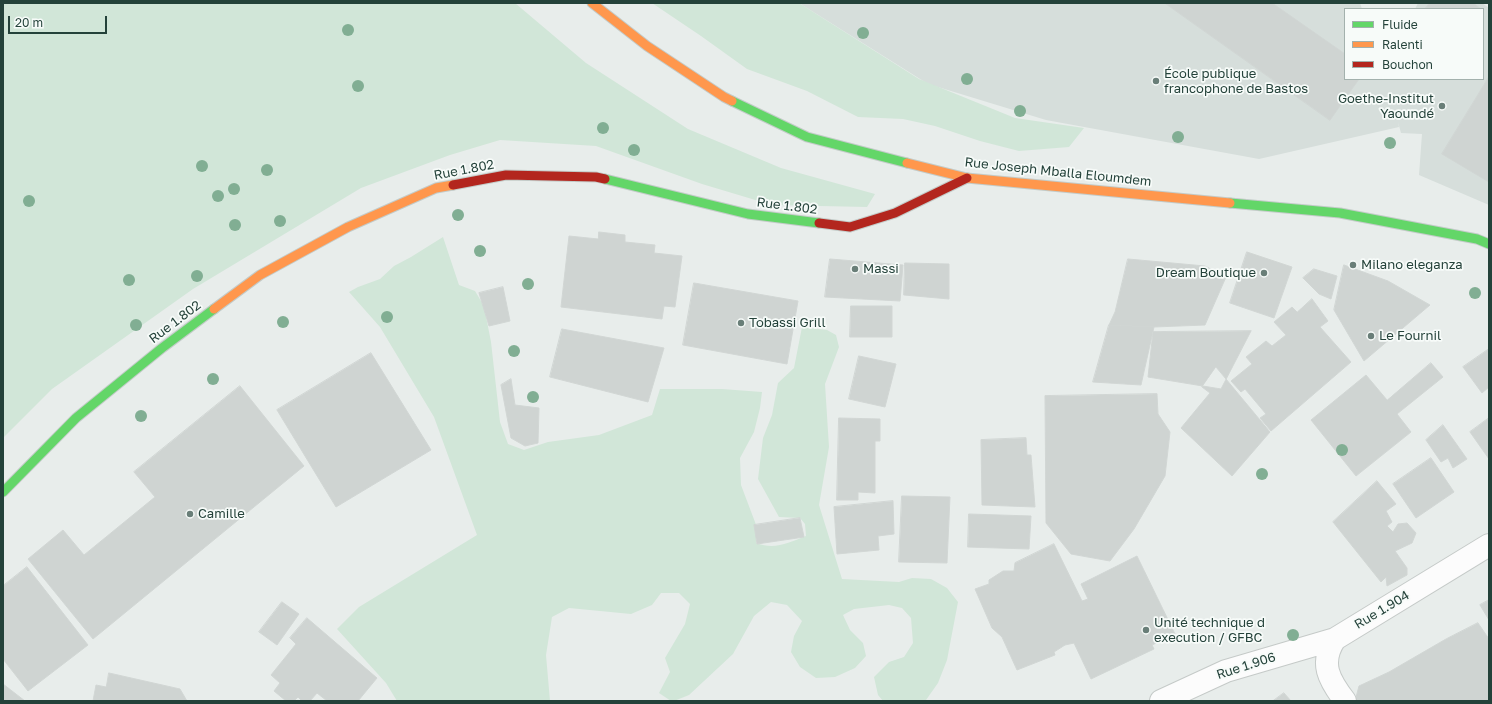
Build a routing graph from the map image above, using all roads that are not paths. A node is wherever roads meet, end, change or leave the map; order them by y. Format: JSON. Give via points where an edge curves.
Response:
{"nodes":[{"id":1,"x":592,"y":3,"type":"edge"},
{"id":2,"x":967,"y":178,"type":"junction"},
{"id":3,"x":1489,"y":244,"type":"edge"},
{"id":4,"x":3,"y":492,"type":"edge"},
{"id":5,"x":1489,"y":545,"type":"edge"},
{"id":6,"x":1335,"y":639,"type":"junction"},
{"id":7,"x":1160,"y":701,"type":"edge"},
{"id":8,"x":1345,"y":701,"type":"edge"}],
"edges":[{"from":1,"to":2,"type":"street","name":"Rue Joseph Mballa Eloumdem","via":[[647,46],[724,97],[807,137]]},
{"from":2,"to":3,"type":"street","name":"Rue Joseph Mballa Eloumdem","via":[[1340,213],[1477,239]]},
{"from":2,"to":4,"type":"street","name":"Rue 1.802","via":[[895,213],[850,227],[748,214],[596,177],[506,175],[436,188],[348,227],[260,275],[162,348],[76,418]]},
{"from":5,"to":6,"type":"street","name":"Rue 1.904"},
{"from":6,"to":7,"type":"street","name":"Rue 1.906","via":[[1226,671]]},
{"from":6,"to":8,"type":"street","via":[[1329,648],[1326,664],[1332,684]]}]}
